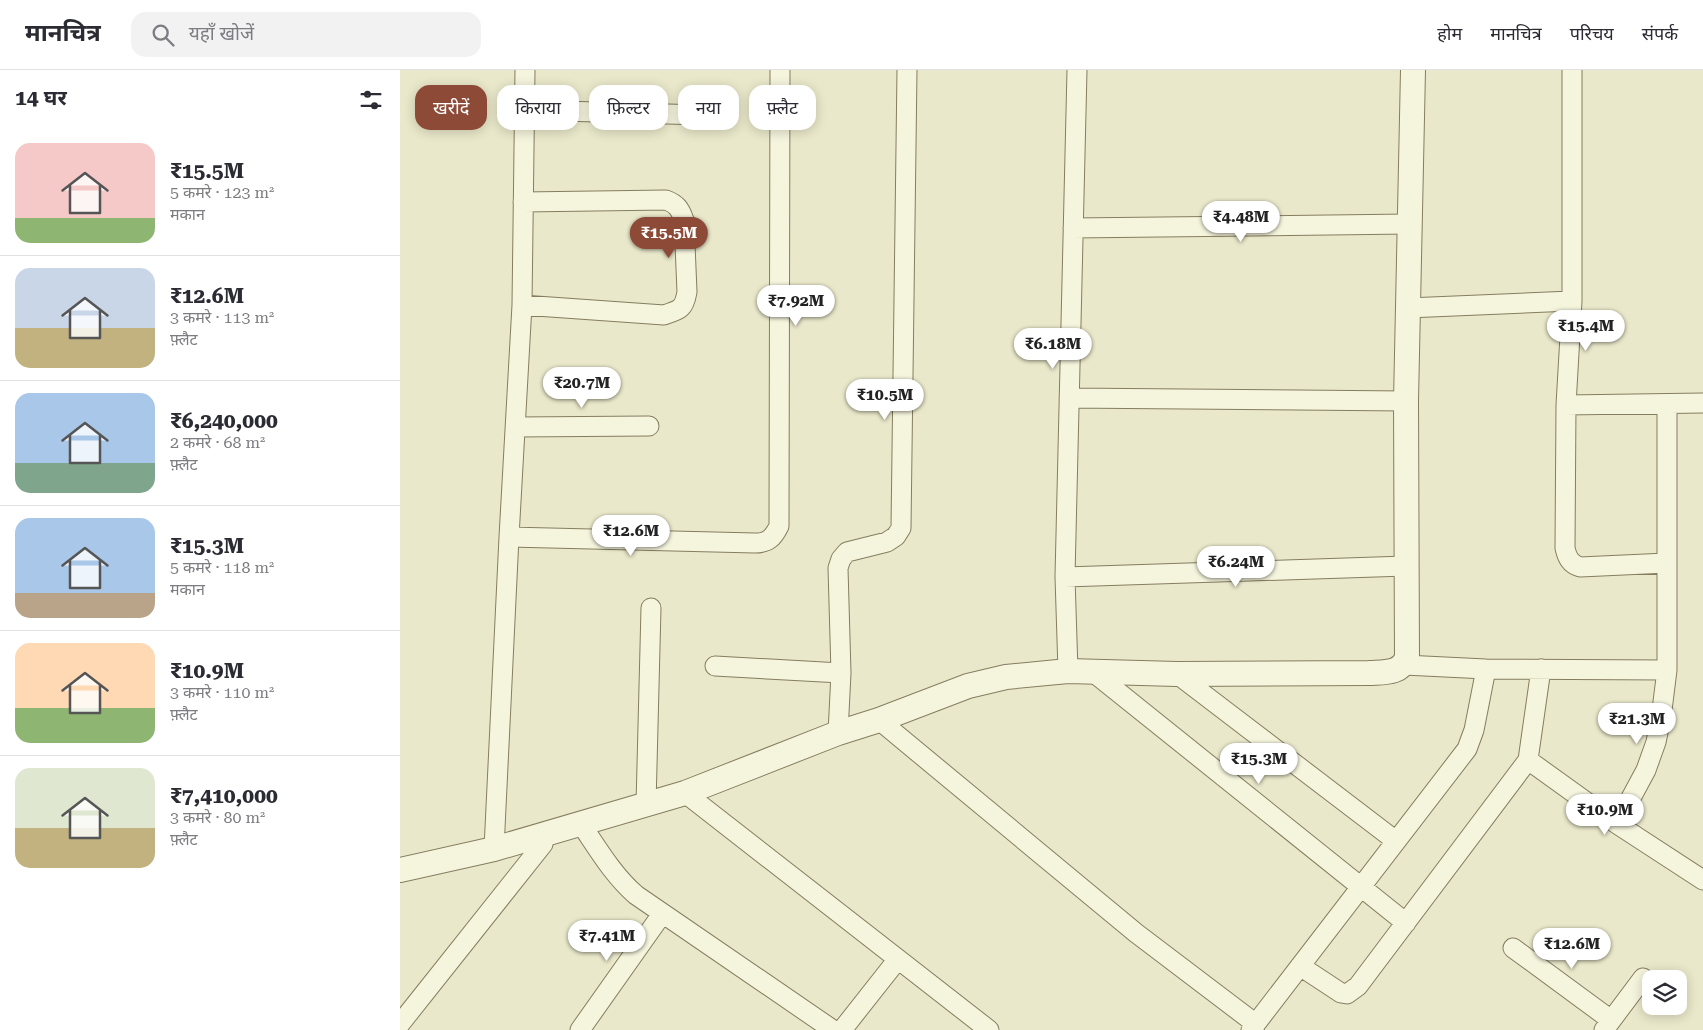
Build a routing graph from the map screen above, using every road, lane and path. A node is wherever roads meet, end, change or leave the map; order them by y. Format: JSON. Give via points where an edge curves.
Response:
{"nodes":[{"id":1,"x":525,"y":70,"type":"edge"},
{"id":2,"x":780,"y":70,"type":"edge"},
{"id":3,"x":907,"y":70,"type":"edge"},
{"id":4,"x":1077,"y":70,"type":"edge"},
{"id":5,"x":1413,"y":70,"type":"edge"},
{"id":6,"x":1572,"y":70,"type":"edge"},
{"id":7,"x":525,"y":85,"type":"edge"},
{"id":8,"x":579,"y":112,"type":"edge"},
{"id":9,"x":678,"y":114,"type":"edge"},
{"id":10,"x":525,"y":130,"type":"edge"},
{"id":11,"x":523,"y":202,"type":"junction"},
{"id":12,"x":1409,"y":224,"type":"junction"},
{"id":13,"x":1073,"y":228,"type":"junction"},
{"id":14,"x":1572,"y":301,"type":"junction"},
{"id":15,"x":522,"y":305,"type":"junction"},
{"id":16,"x":1407,"y":308,"type":"junction"},
{"id":17,"x":1069,"y":398,"type":"junction"},
{"id":18,"x":1406,"y":401,"type":"junction"},
{"id":19,"x":1703,"y":403,"type":"edge"},
{"id":20,"x":1667,"y":404,"type":"junction"},
{"id":21,"x":1566,"y":405,"type":"junction"},
{"id":22,"x":649,"y":426,"type":"dead end"},
{"id":23,"x":516,"y":427,"type":"junction"},
{"id":24,"x":509,"y":537,"type":"junction"},
{"id":25,"x":1667,"y":563,"type":"junction"},
{"id":26,"x":1406,"y":566,"type":"junction"},
{"id":27,"x":1065,"y":577,"type":"junction"},
{"id":28,"x":651,"y":608,"type":"dead end"},
{"id":29,"x":1404,"y":664,"type":"junction"},
{"id":30,"x":715,"y":666,"type":"dead end"},
{"id":31,"x":1486,"y":669,"type":"junction"},
{"id":32,"x":1541,"y":669,"type":"junction"},
{"id":33,"x":1667,"y":670,"type":"junction"},
{"id":34,"x":1068,"y":671,"type":"junction"},
{"id":35,"x":1093,"y":672,"type":"junction"},
{"id":36,"x":841,"y":673,"type":"junction"},
{"id":37,"x":1177,"y":674,"type":"junction"},
{"id":38,"x":879,"y":720,"type":"junction"},
{"id":39,"x":838,"y":733,"type":"junction"},
{"id":40,"x":1528,"y":760,"type":"junction"},
{"id":41,"x":685,"y":793,"type":"junction"},
{"id":42,"x":646,"y":805,"type":"junction"},
{"id":43,"x":581,"y":824,"type":"junction"},
{"id":44,"x":1617,"y":824,"type":"junction"},
{"id":45,"x":544,"y":835,"type":"junction"},
{"id":46,"x":1396,"y":841,"type":"junction"},
{"id":47,"x":494,"y":849,"type":"junction"},
{"id":48,"x":400,"y":870,"type":"edge"},
{"id":49,"x":1703,"y":880,"type":"edge"},
{"id":50,"x":1360,"y":888,"type":"junction"},
{"id":51,"x":662,"y":914,"type":"junction"},
{"id":52,"x":1406,"y":923,"type":"junction"},
{"id":53,"x":1513,"y":948,"type":"dead end"},
{"id":54,"x":898,"y":959,"type":"junction"},
{"id":55,"x":1300,"y":966,"type":"junction"},
{"id":56,"x":1642,"y":979,"type":"edge"},
{"id":57,"x":400,"y":1024,"type":"edge"},
{"id":58,"x":1607,"y":1025,"type":"edge"},
{"id":59,"x":588,"y":1027,"type":"edge"},
{"id":60,"x":1253,"y":1027,"type":"edge"},
{"id":61,"x":833,"y":1030,"type":"edge"},
{"id":62,"x":842,"y":1030,"type":"edge"},
{"id":63,"x":989,"y":1030,"type":"edge"}],
"edges":[{"from":1,"to":7,"type":"street"},
{"from":2,"to":24,"type":"street","via":[[779,526],[775,534],[766,543]]},
{"from":3,"to":36,"type":"street","via":[[901,528],[887,542],[846,552],[841,559],[838,568]]},
{"from":4,"to":13,"type":"street"},
{"from":5,"to":12,"type":"street"},
{"from":6,"to":14,"type":"street"},
{"from":8,"to":9,"type":"street"},
{"from":10,"to":11,"type":"street"},
{"from":11,"to":15,"type":"street"},
{"from":11,"to":15,"type":"street","via":[[666,200],[675,204],[684,220],[687,292],[680,309],[664,315]]},
{"from":12,"to":13,"type":"street"},
{"from":12,"to":16,"type":"street"},
{"from":13,"to":17,"type":"street"},
{"from":14,"to":16,"type":"street"},
{"from":14,"to":21,"type":"street"},
{"from":15,"to":23,"type":"street"},
{"from":16,"to":18,"type":"street"},
{"from":17,"to":18,"type":"street"},
{"from":17,"to":27,"type":"street"},
{"from":18,"to":26,"type":"street"},
{"from":19,"to":20,"type":"street"},
{"from":20,"to":21,"type":"street"},
{"from":20,"to":25,"type":"street"},
{"from":21,"to":25,"type":"street","via":[[1567,556],[1580,567]]},
{"from":22,"to":23,"type":"street"},
{"from":23,"to":24,"type":"street"},
{"from":24,"to":47,"type":"street"},
{"from":25,"to":33,"type":"street"},
{"from":26,"to":27,"type":"street"},
{"from":26,"to":29,"type":"street","via":[[1407,658]]},
{"from":27,"to":34,"type":"street"},
{"from":28,"to":42,"type":"street"},
{"from":29,"to":31,"type":"street"},
{"from":29,"to":37,"type":"street","via":[[1393,672]]},
{"from":30,"to":36,"type":"street"},
{"from":31,"to":32,"type":"street"},
{"from":31,"to":46,"type":"street","via":[[1474,730],[1466,749]]},
{"from":32,"to":33,"type":"street"},
{"from":32,"to":40,"type":"street"},
{"from":33,"to":44,"type":"street","via":[[1656,742],[1646,770]]},
{"from":34,"to":35,"type":"street"},
{"from":34,"to":38,"type":"street","via":[[1006,677],[968,686]]},
{"from":35,"to":37,"type":"street"},
{"from":35,"to":50,"type":"street"},
{"from":36,"to":39,"type":"street"},
{"from":37,"to":46,"type":"street"},
{"from":38,"to":39,"type":"street"},
{"from":38,"to":60,"type":"street"},
{"from":39,"to":41,"type":"street"},
{"from":40,"to":44,"type":"street"},
{"from":40,"to":52,"type":"street"},
{"from":41,"to":42,"type":"street"},
{"from":41,"to":54,"type":"street"},
{"from":42,"to":43,"type":"street"},
{"from":43,"to":45,"type":"street"},
{"from":43,"to":51,"type":"street","via":[[624,884]]},
{"from":44,"to":49,"type":"street"},
{"from":45,"to":47,"type":"street"},
{"from":45,"to":57,"type":"street","via":[[543,844]]},
{"from":46,"to":50,"type":"street"},
{"from":47,"to":48,"type":"street"},
{"from":50,"to":52,"type":"street"},
{"from":50,"to":55,"type":"street"},
{"from":51,"to":59,"type":"street"},
{"from":51,"to":61,"type":"street"},
{"from":52,"to":55,"type":"street","via":[[1358,986],[1347,994]]},
{"from":53,"to":58,"type":"street"},
{"from":54,"to":62,"type":"street"},
{"from":54,"to":63,"type":"street"},
{"from":55,"to":60,"type":"street"},
{"from":56,"to":58,"type":"street"}]}
